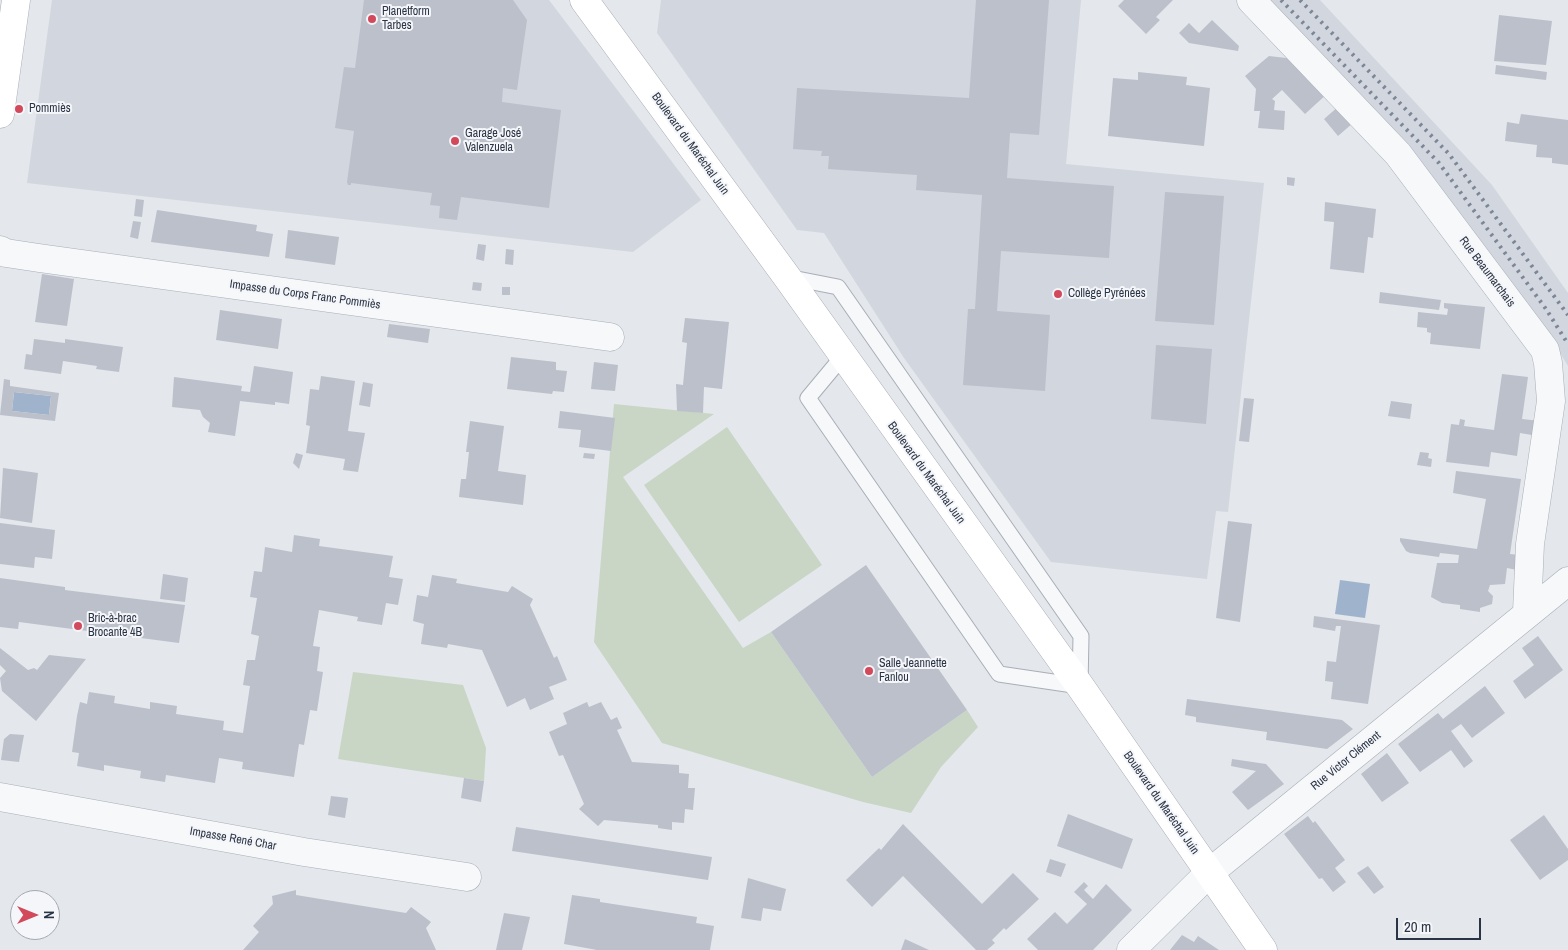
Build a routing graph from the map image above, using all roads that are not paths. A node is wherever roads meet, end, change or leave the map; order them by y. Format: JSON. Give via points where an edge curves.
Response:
{"nodes":[{"id":1,"x":16,"y":0,"type":"edge"},
{"id":2,"x":584,"y":0,"type":"edge"},
{"id":3,"x":1251,"y":0,"type":"edge"},
{"id":4,"x":5,"y":49,"type":"edge"},
{"id":5,"x":0,"y":114,"type":"edge"},
{"id":6,"x":0,"y":250,"type":"edge"},
{"id":7,"x":787,"y":277,"type":"junction"},
{"id":8,"x":610,"y":337,"type":"dead end"},
{"id":9,"x":843,"y":356,"type":"junction"},
{"id":10,"x":1568,"y":581,"type":"edge"},
{"id":11,"x":1527,"y":612,"type":"junction"},
{"id":12,"x":1080,"y":686,"type":"junction"},
{"id":13,"x":0,"y":797,"type":"edge"},
{"id":14,"x":1210,"y":873,"type":"junction"},
{"id":15,"x":467,"y":877,"type":"dead end"},
{"id":16,"x":1131,"y":950,"type":"edge"},
{"id":17,"x":1263,"y":950,"type":"edge"}],
"edges":[{"from":1,"to":4,"type":"main road"},
{"from":2,"to":7,"type":"main road","name":"Boulevard du Maréchal Juin"},
{"from":3,"to":11,"type":"street","name":"Rue Beaumarchais","via":[[1398,154],[1545,350],[1551,400],[1530,544]]},
{"from":4,"to":5,"type":"main road"},
{"from":6,"to":8,"type":"street","name":"Impasse du Corps Franc Pommiès"},
{"from":7,"to":9,"type":"main road","name":"Boulevard du Maréchal Juin"},
{"from":7,"to":12,"type":"lane","via":[[838,287],[1081,636]]},
{"from":9,"to":12,"type":"main road","name":"Boulevard du Maréchal Juin"},
{"from":9,"to":12,"type":"lane","via":[[808,398],[999,674]]},
{"from":10,"to":11,"type":"street","name":"Rue Victor Clément"},
{"from":11,"to":14,"type":"street","name":"Rue Victor Clément"},
{"from":12,"to":14,"type":"main road","name":"Boulevard du Maréchal Juin"},
{"from":13,"to":15,"type":"street","name":"Impasse René Char","via":[[304,852]]},
{"from":14,"to":16,"type":"street","name":"Rue Victor Clément"},
{"from":14,"to":17,"type":"main road","name":"Boulevard du Maréchal Juin"}]}
